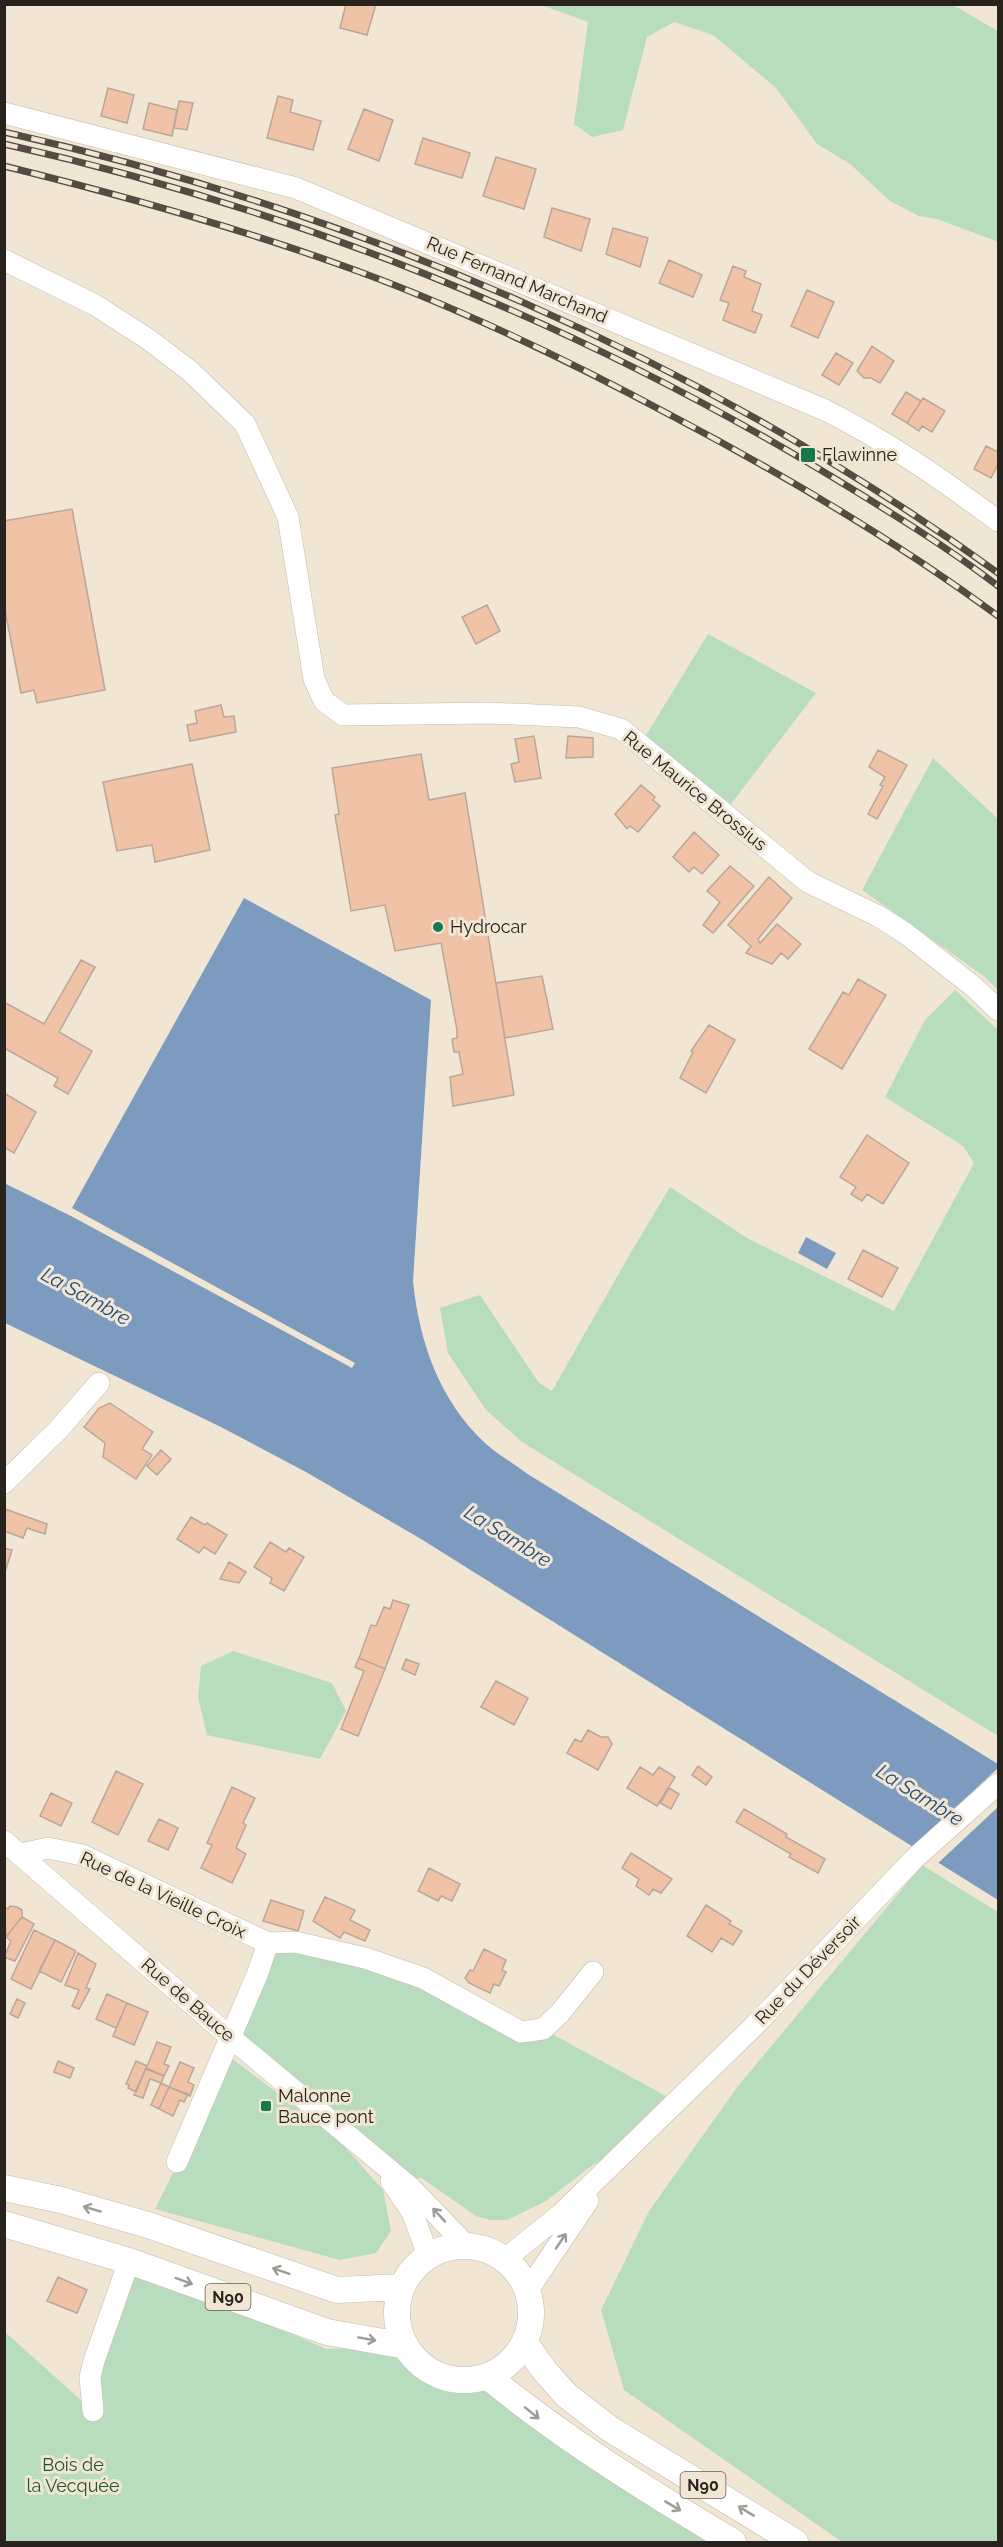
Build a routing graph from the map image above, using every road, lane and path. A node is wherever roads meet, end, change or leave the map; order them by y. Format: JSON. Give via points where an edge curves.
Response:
{"nodes":[{"id":1,"x":4,"y":112,"type":"edge"},
{"id":2,"x":4,"y":260,"type":"edge"},
{"id":3,"x":999,"y":521,"type":"edge"},
{"id":4,"x":999,"y":1010,"type":"edge"},
{"id":5,"x":99,"y":1383,"type":"dead end"},
{"id":6,"x":4,"y":1483,"type":"edge"},
{"id":7,"x":999,"y":1784,"type":"edge"},
{"id":8,"x":4,"y":1841,"type":"edge"},
{"id":9,"x":21,"y":1854,"type":"junction"},
{"id":10,"x":268,"y":1943,"type":"junction"},
{"id":11,"x":593,"y":1972,"type":"dead end"},
{"id":12,"x":230,"y":2037,"type":"junction"},
{"id":13,"x":373,"y":2158,"type":"junction"},
{"id":14,"x":618,"y":2158,"type":"junction"},
{"id":15,"x":177,"y":2162,"type":"dead end"},
{"id":16,"x":4,"y":2188,"type":"edge"},
{"id":17,"x":4,"y":2224,"type":"edge"},
{"id":18,"x":148,"y":2225,"type":"junction"},
{"id":19,"x":466,"y":2245,"type":"junction"},
{"id":20,"x":428,"y":2255,"type":"junction"},
{"id":21,"x":505,"y":2259,"type":"junction"},
{"id":22,"x":129,"y":2261,"type":"junction"},
{"id":23,"x":402,"y":2287,"type":"junction"},
{"id":24,"x":528,"y":2290,"type":"junction"},
{"id":25,"x":525,"y":2343,"type":"junction"},
{"id":26,"x":406,"y":2346,"type":"junction"},
{"id":27,"x":487,"y":2376,"type":"junction"},
{"id":28,"x":93,"y":2411,"type":"dead end"},
{"id":29,"x":733,"y":2542,"type":"edge"},
{"id":30,"x":795,"y":2542,"type":"edge"}],
"edges":[{"from":1,"to":3,"type":"street","name":"Rue Fernand Marchand","via":[[296,188],[825,410],[928,469]]},
{"from":2,"to":4,"type":"street","name":"Rue Maurice Brossius","via":[[95,305],[148,339],[245,423],[288,517],[314,679],[324,701],[343,715],[489,713],[579,717],[621,729],[808,882],[906,933]]},
{"from":5,"to":6,"type":"street"},
{"from":7,"to":14,"type":"street","name":"Rue du Déversoir","via":[[915,1858],[753,2027]]},
{"from":8,"to":9,"type":"street","name":"Rue de Bauce"},
{"from":9,"to":10,"type":"street","name":"Rue de la Vieille Croix","via":[[48,1848],[82,1855]]},
{"from":9,"to":12,"type":"street","name":"Rue de Bauce"},
{"from":10,"to":11,"type":"street","name":"Rue de la Vieille Croix","via":[[295,1942],[364,1958],[423,1978],[521,2032],[543,2029]]},
{"from":10,"to":12,"type":"street","name":"Rue de la Vieille Croix"},
{"from":12,"to":13,"type":"street","name":"Rue de Bauce"},
{"from":12,"to":15,"type":"street","name":"Rue de la Vieille Croix"},
{"from":19,"to":13,"type":"street","name":"Rue de Bauce","one_way":true,"via":[[410,2187]]},
{"from":13,"to":20,"type":"street","name":"Rue de Bauce","via":[[412,2212]]},
{"from":14,"to":21,"type":"street","name":"Rue du Déversoir","via":[[561,2214]]},
{"from":24,"to":14,"type":"street","name":"Rue du Déversoir","one_way":true},
{"from":18,"to":16,"type":"main road","number":"N90","one_way":true},
{"from":17,"to":22,"type":"main road","number":"N90"},
{"from":18,"to":22,"type":"main road"},
{"from":23,"to":18,"type":"main road","number":"N90","one_way":true,"via":[[337,2290]]},
{"from":19,"to":20,"type":"main road"},
{"from":19,"to":21,"type":"main road"},
{"from":20,"to":23,"type":"main road","via":[[412,2269]]},
{"from":21,"to":24,"type":"main road"},
{"from":22,"to":26,"type":"main road","number":"N90","one_way":true,"via":[[327,2332]]},
{"from":22,"to":28,"type":"street","via":[[90,2377]]},
{"from":23,"to":26,"type":"main road","via":[[397,2317]]},
{"from":24,"to":25,"type":"main road","via":[[531,2317]]},
{"from":25,"to":27,"type":"main road","via":[[509,2363]]},
{"from":30,"to":25,"type":"main road","number":"N90","one_way":true,"via":[[610,2429],[566,2395]]},
{"from":26,"to":27,"type":"main road","via":[[423,2366],[440,2376],[466,2380]]},
{"from":27,"to":29,"type":"main road","number":"N90","one_way":true,"via":[[541,2420]]}]}
